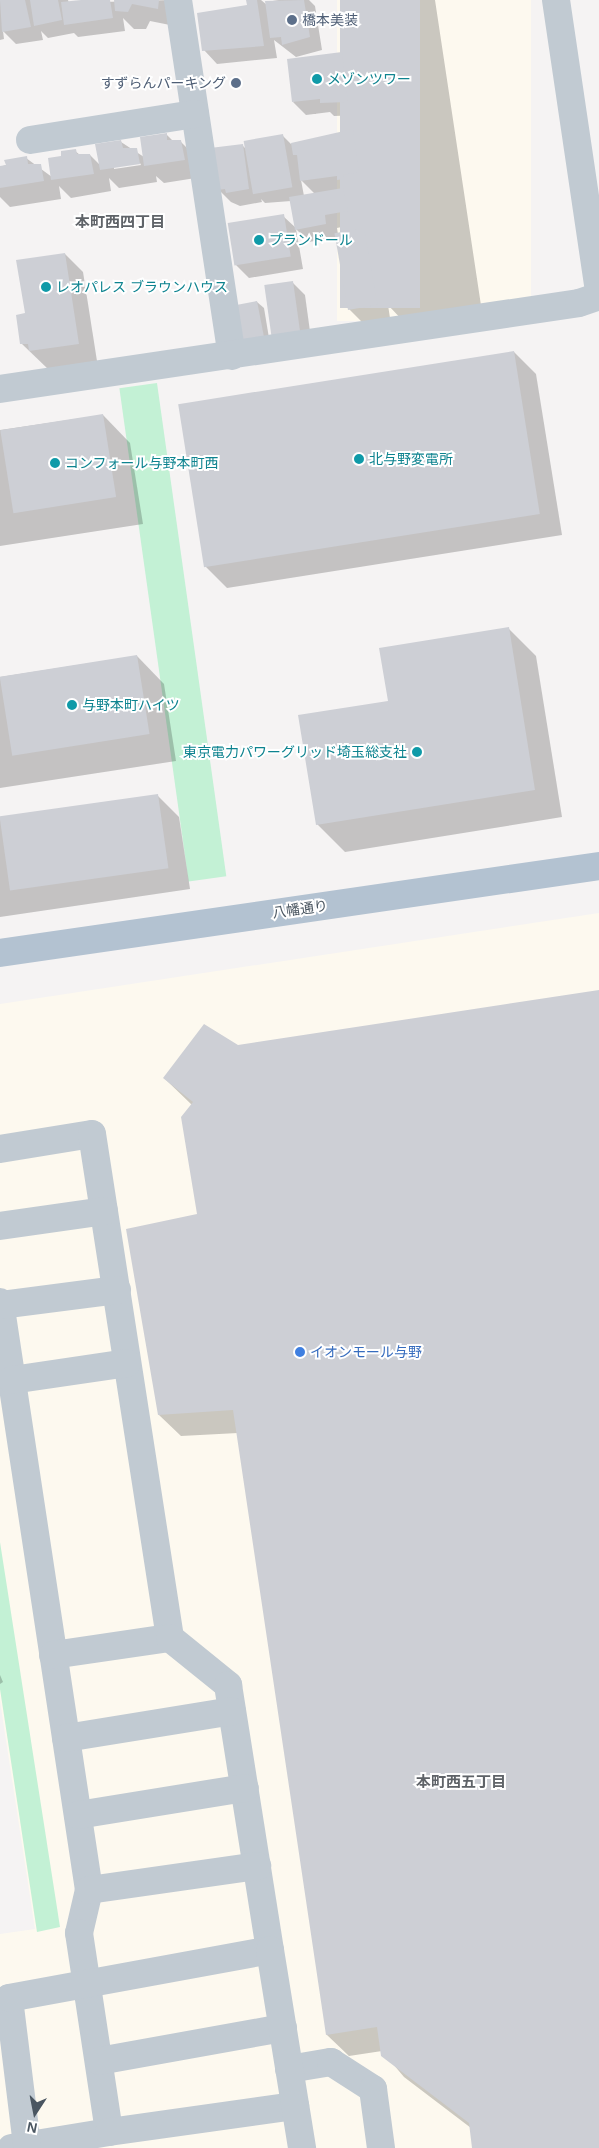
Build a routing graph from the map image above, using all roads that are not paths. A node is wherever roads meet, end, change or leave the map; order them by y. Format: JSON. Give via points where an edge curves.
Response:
{"nodes":[{"id":1,"x":178,"y":0,"type":"edge"},
{"id":2,"x":556,"y":0,"type":"edge"},
{"id":3,"x":195,"y":114,"type":"junction"},
{"id":4,"x":30,"y":140,"type":"dead end"},
{"id":5,"x":599,"y":290,"type":"edge"},
{"id":6,"x":599,"y":296,"type":"edge"},
{"id":7,"x":232,"y":356,"type":"junction"},
{"id":8,"x":0,"y":389,"type":"edge"},
{"id":9,"x":599,"y":866,"type":"edge"},
{"id":10,"x":0,"y":953,"type":"edge"},
{"id":11,"x":0,"y":1148,"type":"edge"},
{"id":12,"x":104,"y":1211,"type":"junction"},
{"id":13,"x":0,"y":1226,"type":"edge"},
{"id":14,"x":117,"y":1290,"type":"junction"},
{"id":15,"x":0,"y":1303,"type":"edge"},
{"id":16,"x":128,"y":1363,"type":"junction"},
{"id":17,"x":12,"y":1380,"type":"junction"},
{"id":18,"x":170,"y":1638,"type":"junction"},
{"id":19,"x":54,"y":1654,"type":"junction"},
{"id":20,"x":232,"y":1710,"type":"junction"},
{"id":21,"x":66,"y":1738,"type":"junction"},
{"id":22,"x":244,"y":1788,"type":"junction"},
{"id":23,"x":78,"y":1815,"type":"junction"},
{"id":24,"x":257,"y":1866,"type":"junction"},
{"id":25,"x":89,"y":1890,"type":"junction"},
{"id":26,"x":270,"y":1950,"type":"junction"},
{"id":27,"x":87,"y":1984,"type":"junction"},
{"id":28,"x":283,"y":2028,"type":"junction"},
{"id":29,"x":99,"y":2061,"type":"junction"},
{"id":30,"x":290,"y":2069,"type":"junction"},
{"id":31,"x":295,"y":2106,"type":"junction"},
{"id":32,"x":109,"y":2132,"type":"junction"},
{"id":33,"x":19,"y":2147,"type":"edge"},
{"id":34,"x":302,"y":2148,"type":"edge"},
{"id":35,"x":381,"y":2148,"type":"edge"}],
"edges":[{"from":1,"to":3,"type":"street"},
{"from":2,"to":5,"type":"street"},
{"from":3,"to":4,"type":"street"},
{"from":3,"to":7,"type":"street"},
{"from":6,"to":7,"type":"street","via":[[579,303]]},
{"from":7,"to":8,"type":"street"},
{"from":9,"to":10,"type":"main road","name":"八幡通り"},
{"from":11,"to":12,"type":"street","via":[[92,1134]]},
{"from":12,"to":13,"type":"street"},
{"from":12,"to":14,"type":"street"},
{"from":14,"to":15,"type":"street"},
{"from":14,"to":16,"type":"street"},
{"from":15,"to":17,"type":"street"},
{"from":16,"to":17,"type":"street"},
{"from":16,"to":18,"type":"street"},
{"from":17,"to":19,"type":"street"},
{"from":18,"to":19,"type":"street"},
{"from":18,"to":20,"type":"street","via":[[228,1685]]},
{"from":19,"to":21,"type":"street"},
{"from":20,"to":21,"type":"street"},
{"from":20,"to":22,"type":"street"},
{"from":21,"to":23,"type":"street"},
{"from":22,"to":23,"type":"street"},
{"from":22,"to":24,"type":"street"},
{"from":23,"to":25,"type":"street"},
{"from":24,"to":25,"type":"street"},
{"from":24,"to":26,"type":"street"},
{"from":25,"to":27,"type":"street","via":[[79,1933]]},
{"from":26,"to":27,"type":"street"},
{"from":26,"to":28,"type":"street"},
{"from":27,"to":29,"type":"street"},
{"from":27,"to":33,"type":"street","via":[[9,1998]]},
{"from":28,"to":29,"type":"street"},
{"from":28,"to":30,"type":"street"},
{"from":29,"to":32,"type":"street"},
{"from":30,"to":31,"type":"street"},
{"from":30,"to":35,"type":"street","via":[[331,2062],[373,2089]]},
{"from":31,"to":32,"type":"street"},
{"from":31,"to":34,"type":"street"},
{"from":32,"to":33,"type":"street"}]}
